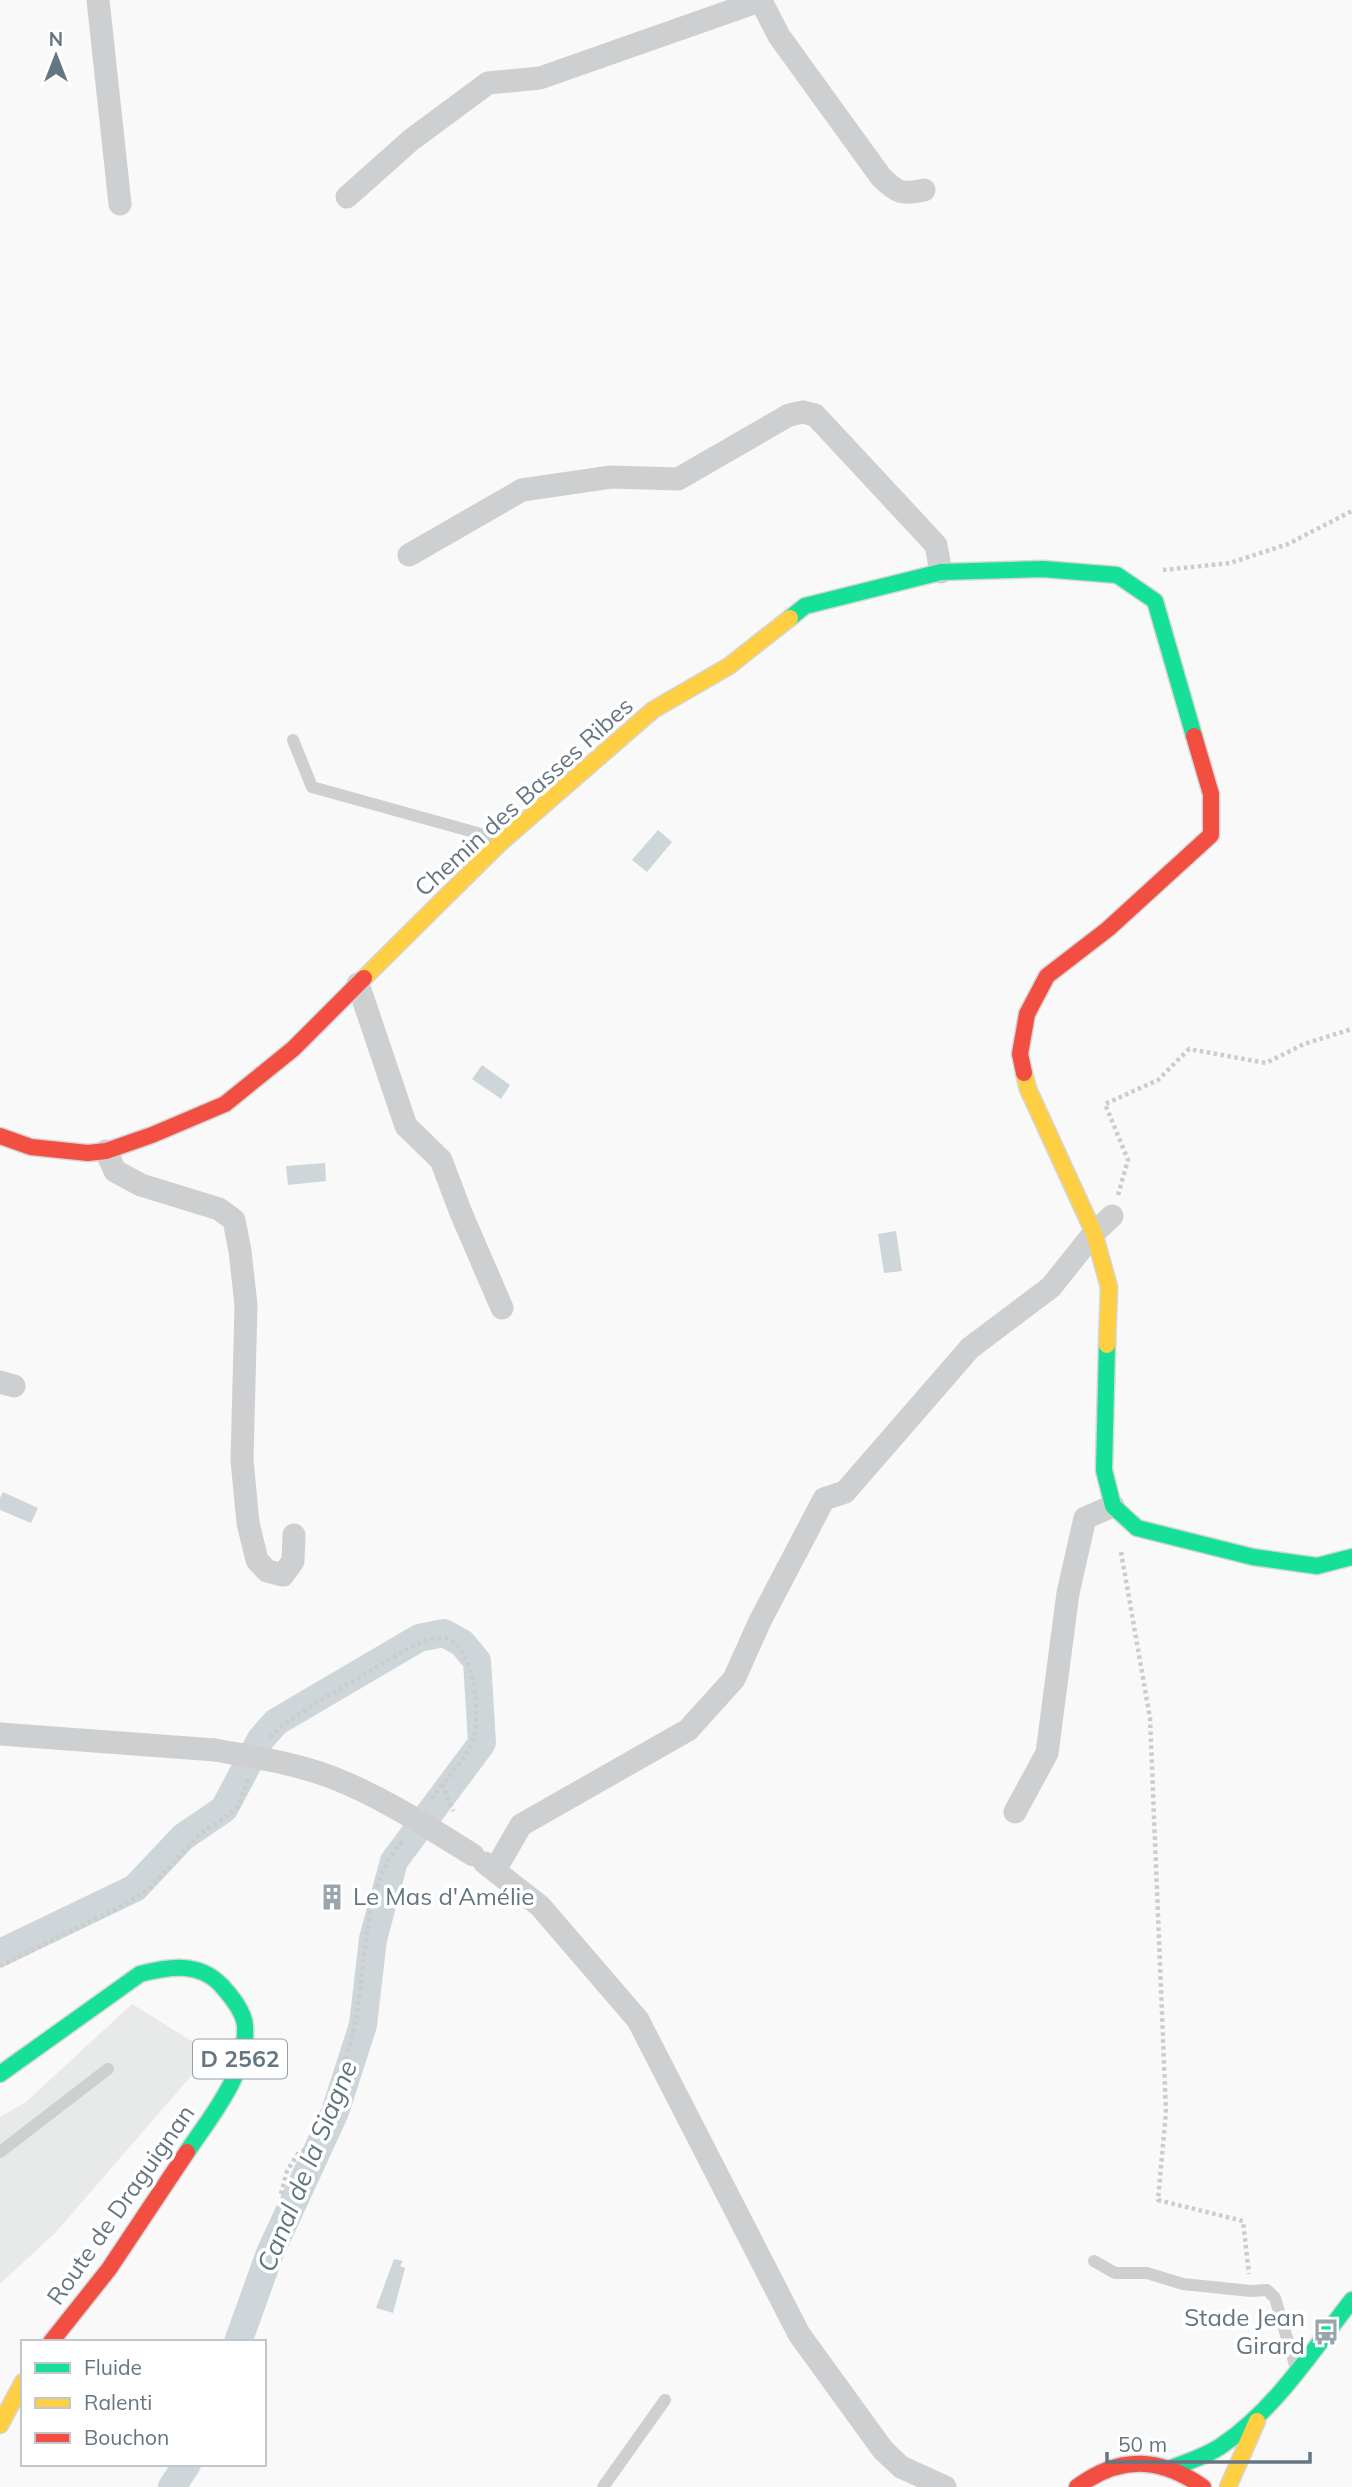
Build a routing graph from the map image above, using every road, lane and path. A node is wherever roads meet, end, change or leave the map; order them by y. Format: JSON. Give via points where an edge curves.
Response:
{"nodes":[{"id":1,"x":98,"y":0,"type":"edge"},
{"id":2,"x":761,"y":1,"type":"edge"},
{"id":3,"x":924,"y":190,"type":"dead end"},
{"id":4,"x":347,"y":197,"type":"dead end"},
{"id":5,"x":120,"y":204,"type":"dead end"},
{"id":6,"x":1352,"y":511,"type":"edge"},
{"id":7,"x":409,"y":555,"type":"dead end"},
{"id":8,"x":1156,"y":571,"type":"dead end"},
{"id":9,"x":941,"y":572,"type":"junction"},
{"id":10,"x":293,"y":740,"type":"dead end"},
{"id":11,"x":503,"y":840,"type":"junction"},
{"id":12,"x":358,"y":984,"type":"junction"},
{"id":13,"x":1352,"y":1029,"type":"edge"},
{"id":14,"x":0,"y":1136,"type":"edge"},
{"id":15,"x":106,"y":1151,"type":"junction"},
{"id":16,"x":1112,"y":1216,"type":"joint"},
{"id":17,"x":1094,"y":1233,"type":"junction"},
{"id":18,"x":502,"y":1308,"type":"dead end"},
{"id":19,"x":1113,"y":1506,"type":"junction"},
{"id":20,"x":294,"y":1535,"type":"dead end"},
{"id":21,"x":1120,"y":1546,"type":"dead end"},
{"id":22,"x":1352,"y":1557,"type":"edge"},
{"id":23,"x":0,"y":1734,"type":"edge"},
{"id":24,"x":264,"y":1746,"type":"dead end"},
{"id":25,"x":252,"y":1772,"type":"dead end"},
{"id":26,"x":442,"y":1784,"type":"junction"},
{"id":27,"x":450,"y":1807,"type":"dead end"},
{"id":28,"x":425,"y":1808,"type":"dead end"},
{"id":29,"x":1015,"y":1812,"type":"dead end"},
{"id":30,"x":406,"y":1835,"type":"dead end"},
{"id":31,"x":495,"y":1870,"type":"junction"},
{"id":32,"x":0,"y":1966,"type":"edge"},
{"id":33,"x":108,"y":2069,"type":"dead end"},
{"id":34,"x":0,"y":2074,"type":"edge"},
{"id":35,"x":0,"y":2152,"type":"edge"},
{"id":36,"x":281,"y":2194,"type":"dead end"},
{"id":37,"x":1094,"y":2261,"type":"dead end"},
{"id":38,"x":1251,"y":2291,"type":"junction"},
{"id":39,"x":1352,"y":2300,"type":"edge"},
{"id":40,"x":53,"y":2340,"type":"edge"},
{"id":41,"x":1296,"y":2368,"type":"junction"},
{"id":42,"x":21,"y":2386,"type":"edge"},
{"id":43,"x":665,"y":2400,"type":"dead end"},
{"id":44,"x":1268,"y":2402,"type":"junction"},
{"id":45,"x":0,"y":2425,"type":"edge"},
{"id":46,"x":1171,"y":2468,"type":"junction"},
{"id":47,"x":603,"y":2487,"type":"edge"},
{"id":48,"x":945,"y":2487,"type":"edge"},
{"id":49,"x":1077,"y":2487,"type":"edge"},
{"id":50,"x":1203,"y":2487,"type":"edge"},
{"id":51,"x":1228,"y":2487,"type":"edge"}],
"edges":[{"from":1,"to":5,"type":"street"},
{"from":2,"to":3,"type":"street","via":[[779,36],[881,177],[904,194]]},
{"from":2,"to":4,"type":"street","via":[[540,78],[488,83],[411,140]]},
{"from":6,"to":8,"type":"path","via":[[1288,544],[1230,563]]},
{"from":7,"to":9,"type":"street","via":[[522,491],[611,477],[678,479],[789,415],[803,412],[816,415],[936,545]]},
{"from":9,"to":11,"type":"street","name":"Chemin des Basses Ribes","via":[[805,606],[729,666],[653,710]]},
{"from":9,"to":17,"type":"street","name":"Chemin des Basses Ribes","via":[[1043,569],[1117,575],[1155,601],[1211,794],[1211,835],[1108,929],[1047,976],[1027,1014],[1020,1054],[1028,1090]]},
{"from":10,"to":11,"type":"lane","via":[[312,787]]},
{"from":11,"to":12,"type":"street","name":"Chemin des Basses Ribes"},
{"from":12,"to":15,"type":"street","name":"Chemin des Basses Ribes","via":[[293,1049],[225,1104]]},
{"from":12,"to":18,"type":"street","via":[[406,1126],[441,1160]]},
{"from":13,"to":16,"type":"path","via":[[1304,1044],[1266,1063],[1189,1049],[1158,1080],[1105,1104],[1128,1160]]},
{"from":14,"to":15,"type":"street","name":"Chemin des Basses Ribes","via":[[31,1147]]},
{"from":15,"to":20,"type":"street","via":[[115,1171],[141,1185],[219,1209],[234,1220],[246,1305],[244,1486],[257,1560],[267,1571],[283,1575],[293,1561]]},
{"from":16,"to":17,"type":"street"},
{"from":17,"to":19,"type":"street","name":"Chemin des Basses Ribes","via":[[1109,1287],[1104,1470]]},
{"from":17,"to":31,"type":"street","via":[[1051,1287],[970,1348],[845,1492],[824,1499],[734,1679],[688,1730],[521,1825]]},
{"from":19,"to":22,"type":"street","via":[[1137,1528],[1253,1557],[1317,1566]]},
{"from":19,"to":29,"type":"street","via":[[1085,1518],[1068,1593],[1047,1753]]},
{"from":21,"to":38,"type":"path","via":[[1150,1718],[1166,2112],[1158,2200],[1242,2221]]},
{"from":23,"to":31,"type":"street","bridge":true,"via":[[215,1750],[271,1760],[331,1777],[398,1810]]},
{"from":24,"to":26,"type":"path","via":[[282,1726],[416,1644],[448,1639],[466,1656],[476,1724],[473,1742]]},
{"from":25,"to":32,"type":"path","via":[[238,1806],[200,1833],[148,1890]]},
{"from":26,"to":27,"type":"path"},
{"from":26,"to":28,"type":"path"},
{"from":30,"to":36,"type":"path","via":[[388,1861],[377,1890],[362,1989],[334,2095],[309,2149],[299,2152],[287,2171]]},
{"from":31,"to":48,"type":"street","via":[[540,1906],[638,2020],[799,2334],[875,2439],[901,2467]]},
{"from":33,"to":35,"type":"lane"},
{"from":34,"to":40,"type":"street","name":"Route de Draguignan","number":"D 2562","via":[[140,1974],[167,1967],[193,1968],[216,1980],[234,1998],[245,2025],[241,2057],[228,2091],[109,2269]]},
{"from":37,"to":38,"type":"lane","via":[[1115,2273],[1147,2273],[1183,2284]]},
{"from":38,"to":41,"type":"lane","via":[[1267,2290],[1275,2298]]},
{"from":39,"to":41,"type":"street"},
{"from":41,"to":44,"type":"street"},
{"from":42,"to":45,"type":"street"},
{"from":43,"to":47,"type":"lane"},
{"from":44,"to":46,"type":"street","via":[[1223,2445]]},
{"from":44,"to":51,"type":"street"},
{"from":46,"to":49,"type":"street","via":[[1127,2464],[1105,2469]]},
{"from":46,"to":50,"type":"street"}]}
